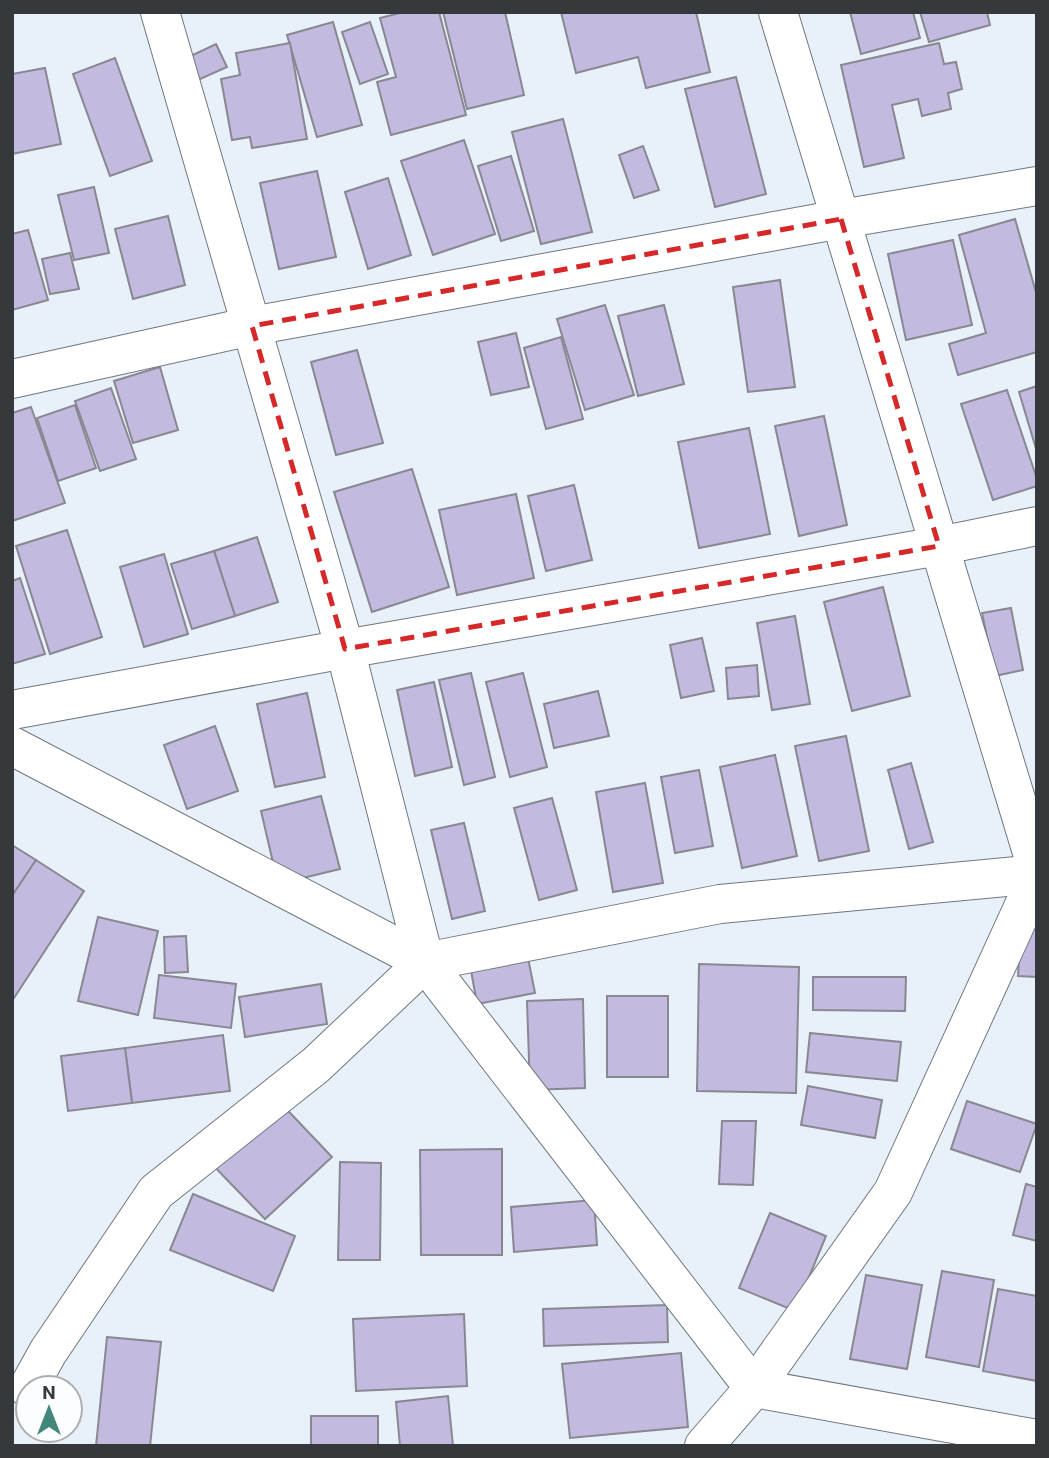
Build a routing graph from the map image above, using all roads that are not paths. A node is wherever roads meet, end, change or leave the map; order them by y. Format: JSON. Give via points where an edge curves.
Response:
{"nodes":[{"id":1,"x":778,"y":12,"type":"edge"},
{"id":2,"x":169,"y":14,"type":"edge"},
{"id":3,"x":1037,"y":186,"type":"edge"},
{"id":4,"x":841,"y":219,"type":"junction"},
{"id":5,"x":252,"y":326,"type":"junction"},
{"id":6,"x":12,"y":379,"type":"edge"},
{"id":7,"x":1037,"y":526,"type":"edge"},
{"id":8,"x":939,"y":546,"type":"junction"},
{"id":9,"x":345,"y":649,"type":"junction"},
{"id":10,"x":12,"y":710,"type":"edge"},
{"id":11,"x":12,"y":746,"type":"edge"},
{"id":12,"x":1037,"y":873,"type":"edge"},
{"id":13,"x":425,"y":962,"type":"junction"},
{"id":14,"x":36,"y":1374,"type":"edge"},
{"id":15,"x":754,"y":1388,"type":"junction"},
{"id":16,"x":1037,"y":1439,"type":"edge"},
{"id":17,"x":704,"y":1446,"type":"edge"}],
"edges":[{"from":1,"to":4,"type":"street"},
{"from":2,"to":5,"type":"street"},
{"from":3,"to":4,"type":"street"},
{"from":4,"to":5,"type":"street"},
{"from":4,"to":8,"type":"street"},
{"from":5,"to":6,"type":"street"},
{"from":5,"to":9,"type":"street"},
{"from":7,"to":8,"type":"street"},
{"from":8,"to":9,"type":"street"},
{"from":8,"to":12,"type":"street"},
{"from":9,"to":10,"type":"street"},
{"from":9,"to":13,"type":"street"},
{"from":11,"to":13,"type":"street"},
{"from":12,"to":13,"type":"street","via":[[720,904]]},
{"from":12,"to":15,"type":"street","via":[[892,1192]]},
{"from":13,"to":14,"type":"street","via":[[317,1065],[156,1192]]},
{"from":13,"to":15,"type":"street"},
{"from":15,"to":16,"type":"street"},
{"from":15,"to":17,"type":"street"}]}
